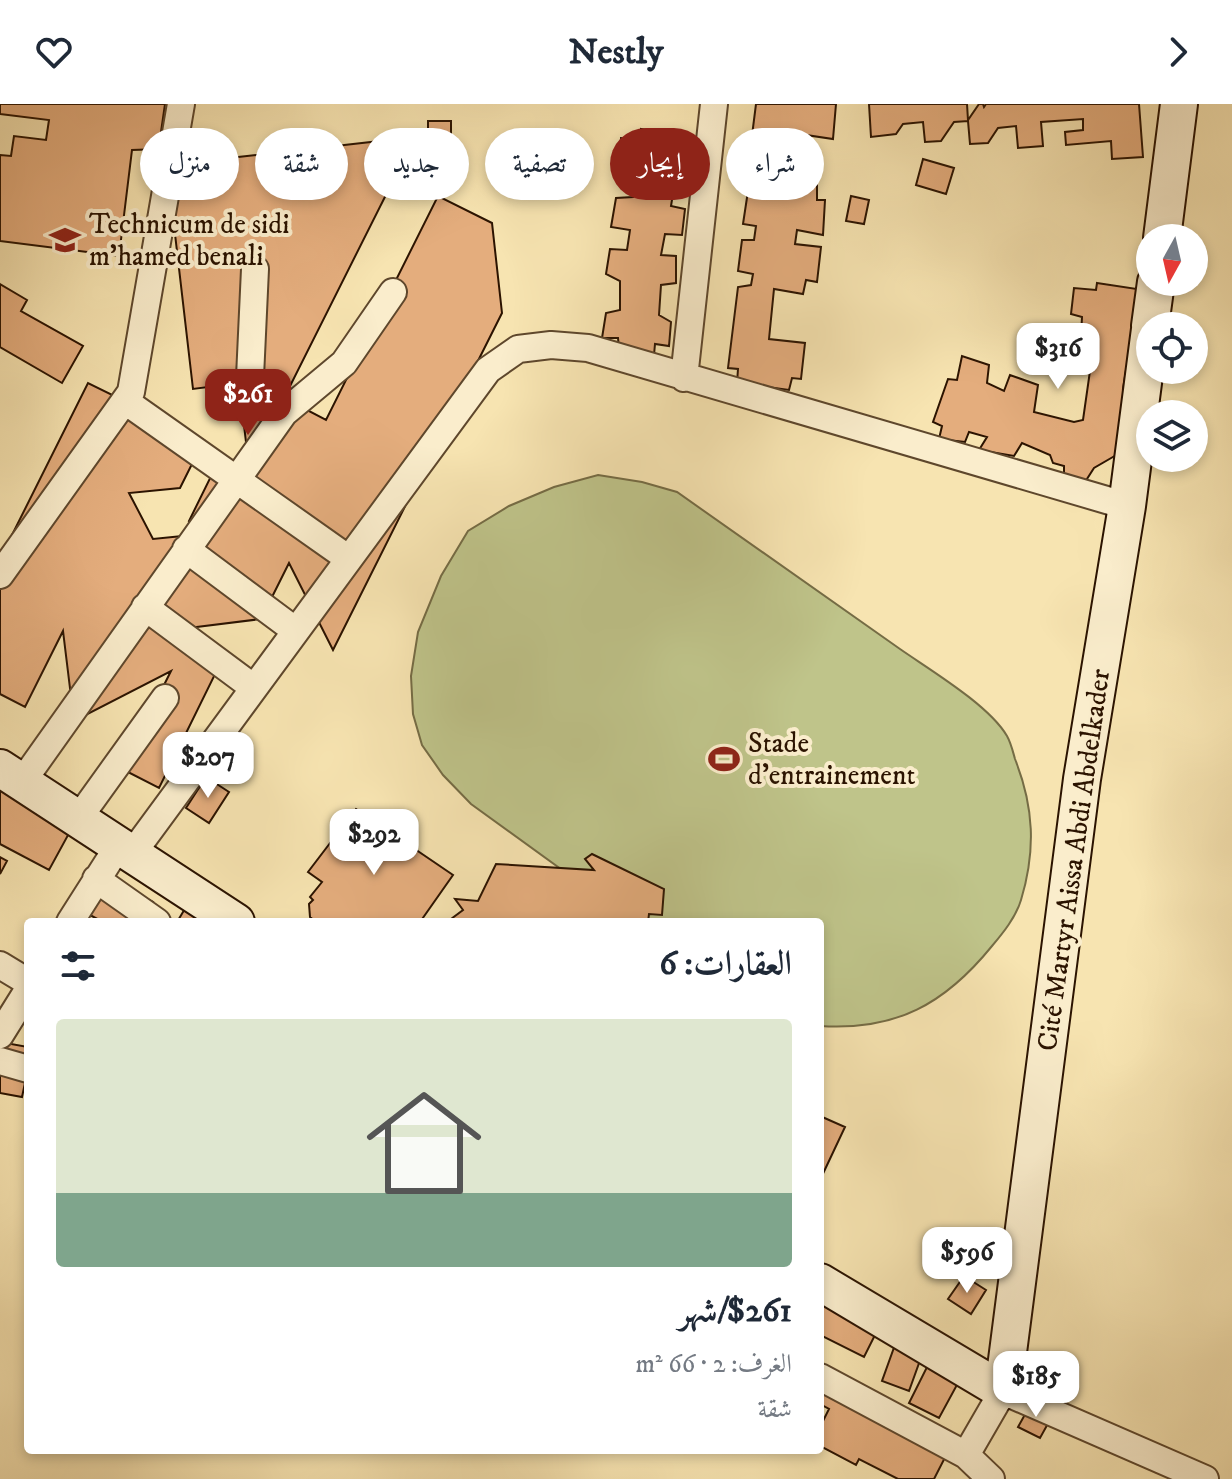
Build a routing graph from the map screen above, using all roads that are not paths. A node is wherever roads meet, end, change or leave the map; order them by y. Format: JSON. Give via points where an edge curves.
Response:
{"nodes":[{"id":1,"x":181,"y":104,"type":"edge"},
{"id":2,"x":707,"y":104,"type":"edge"},
{"id":3,"x":714,"y":104,"type":"edge"},
{"id":4,"x":1179,"y":104,"type":"edge"},
{"id":5,"x":1164,"y":224,"type":"edge"},
{"id":6,"x":255,"y":269,"type":"dead end"},
{"id":7,"x":393,"y":292,"type":"dead end"},
{"id":8,"x":684,"y":378,"type":"junction"},
{"id":9,"x":1143,"y":384,"type":"edge"},
{"id":10,"x":125,"y":401,"type":"junction"},
{"id":11,"x":284,"y":413,"type":"junction"},
{"id":12,"x":235,"y":480,"type":"junction"},
{"id":13,"x":1127,"y":506,"type":"junction"},
{"id":14,"x":186,"y":549,"type":"junction"},
{"id":15,"x":349,"y":559,"type":"junction"},
{"id":16,"x":0,"y":575,"type":"edge"},
{"id":17,"x":145,"y":607,"type":"junction"},
{"id":18,"x":296,"y":631,"type":"junction"},
{"id":19,"x":254,"y":688,"type":"junction"},
{"id":20,"x":165,"y":698,"type":"dead end"},
{"id":21,"x":11,"y":775,"type":"edge"},
{"id":22,"x":78,"y":819,"type":"junction"},
{"id":23,"x":125,"y":850,"type":"junction"},
{"id":24,"x":96,"y":879,"type":"junction"},
{"id":25,"x":72,"y":918,"type":"edge"},
{"id":26,"x":151,"y":918,"type":"edge"},
{"id":27,"x":230,"y":918,"type":"edge"},
{"id":28,"x":0,"y":965,"type":"edge"},
{"id":29,"x":24,"y":980,"type":"edge"},
{"id":30,"x":24,"y":996,"type":"edge"},
{"id":31,"x":0,"y":1035,"type":"edge"},
{"id":32,"x":0,"y":1061,"type":"edge"},
{"id":33,"x":24,"y":1068,"type":"edge"},
{"id":34,"x":824,"y":1284,"type":"edge"},
{"id":35,"x":824,"y":1379,"type":"edge"},
{"id":36,"x":1003,"y":1391,"type":"junction"},
{"id":37,"x":966,"y":1455,"type":"junction"},
{"id":38,"x":980,"y":1479,"type":"edge"},
{"id":39,"x":991,"y":1479,"type":"edge"},
{"id":40,"x":1205,"y":1479,"type":"edge"}],
"edges":[{"from":1,"to":10,"type":"street","via":[[131,392]]},
{"from":2,"to":3,"type":"street"},
{"from":3,"to":8,"type":"street"},
{"from":4,"to":5,"type":"street"},
{"from":6,"to":11,"type":"street","via":[[250,377]]},
{"from":7,"to":11,"type":"street","via":[[344,363]]},
{"from":8,"to":13,"type":"street"},
{"from":8,"to":15,"type":"street","via":[[588,348],[518,349],[488,370]]},
{"from":9,"to":13,"type":"street","name":"Cité Martyr Aissa Abdi Abdelkader"},
{"from":10,"to":12,"type":"street"},
{"from":10,"to":16,"type":"street"},
{"from":11,"to":12,"type":"street"},
{"from":12,"to":14,"type":"street"},
{"from":12,"to":15,"type":"street"},
{"from":13,"to":36,"type":"street","name":"Cité Martyr Aissa Abdi Abdelkader","via":[[1082,779]]},
{"from":14,"to":17,"type":"street"},
{"from":14,"to":18,"type":"street"},
{"from":15,"to":18,"type":"street"},
{"from":17,"to":19,"type":"street"},
{"from":17,"to":21,"type":"street"},
{"from":18,"to":19,"type":"street"},
{"from":19,"to":23,"type":"street"},
{"from":20,"to":22,"type":"street"},
{"from":21,"to":22,"type":"street"},
{"from":22,"to":23,"type":"street"},
{"from":23,"to":24,"type":"street"},
{"from":23,"to":27,"type":"street"},
{"from":24,"to":25,"type":"street"},
{"from":24,"to":26,"type":"street"},
{"from":28,"to":29,"type":"street"},
{"from":30,"to":31,"type":"street"},
{"from":32,"to":33,"type":"street"},
{"from":34,"to":36,"type":"street"},
{"from":35,"to":37,"type":"street"},
{"from":36,"to":37,"type":"street"},
{"from":36,"to":40,"type":"street"},
{"from":37,"to":38,"type":"street"},
{"from":37,"to":39,"type":"street"}]}
